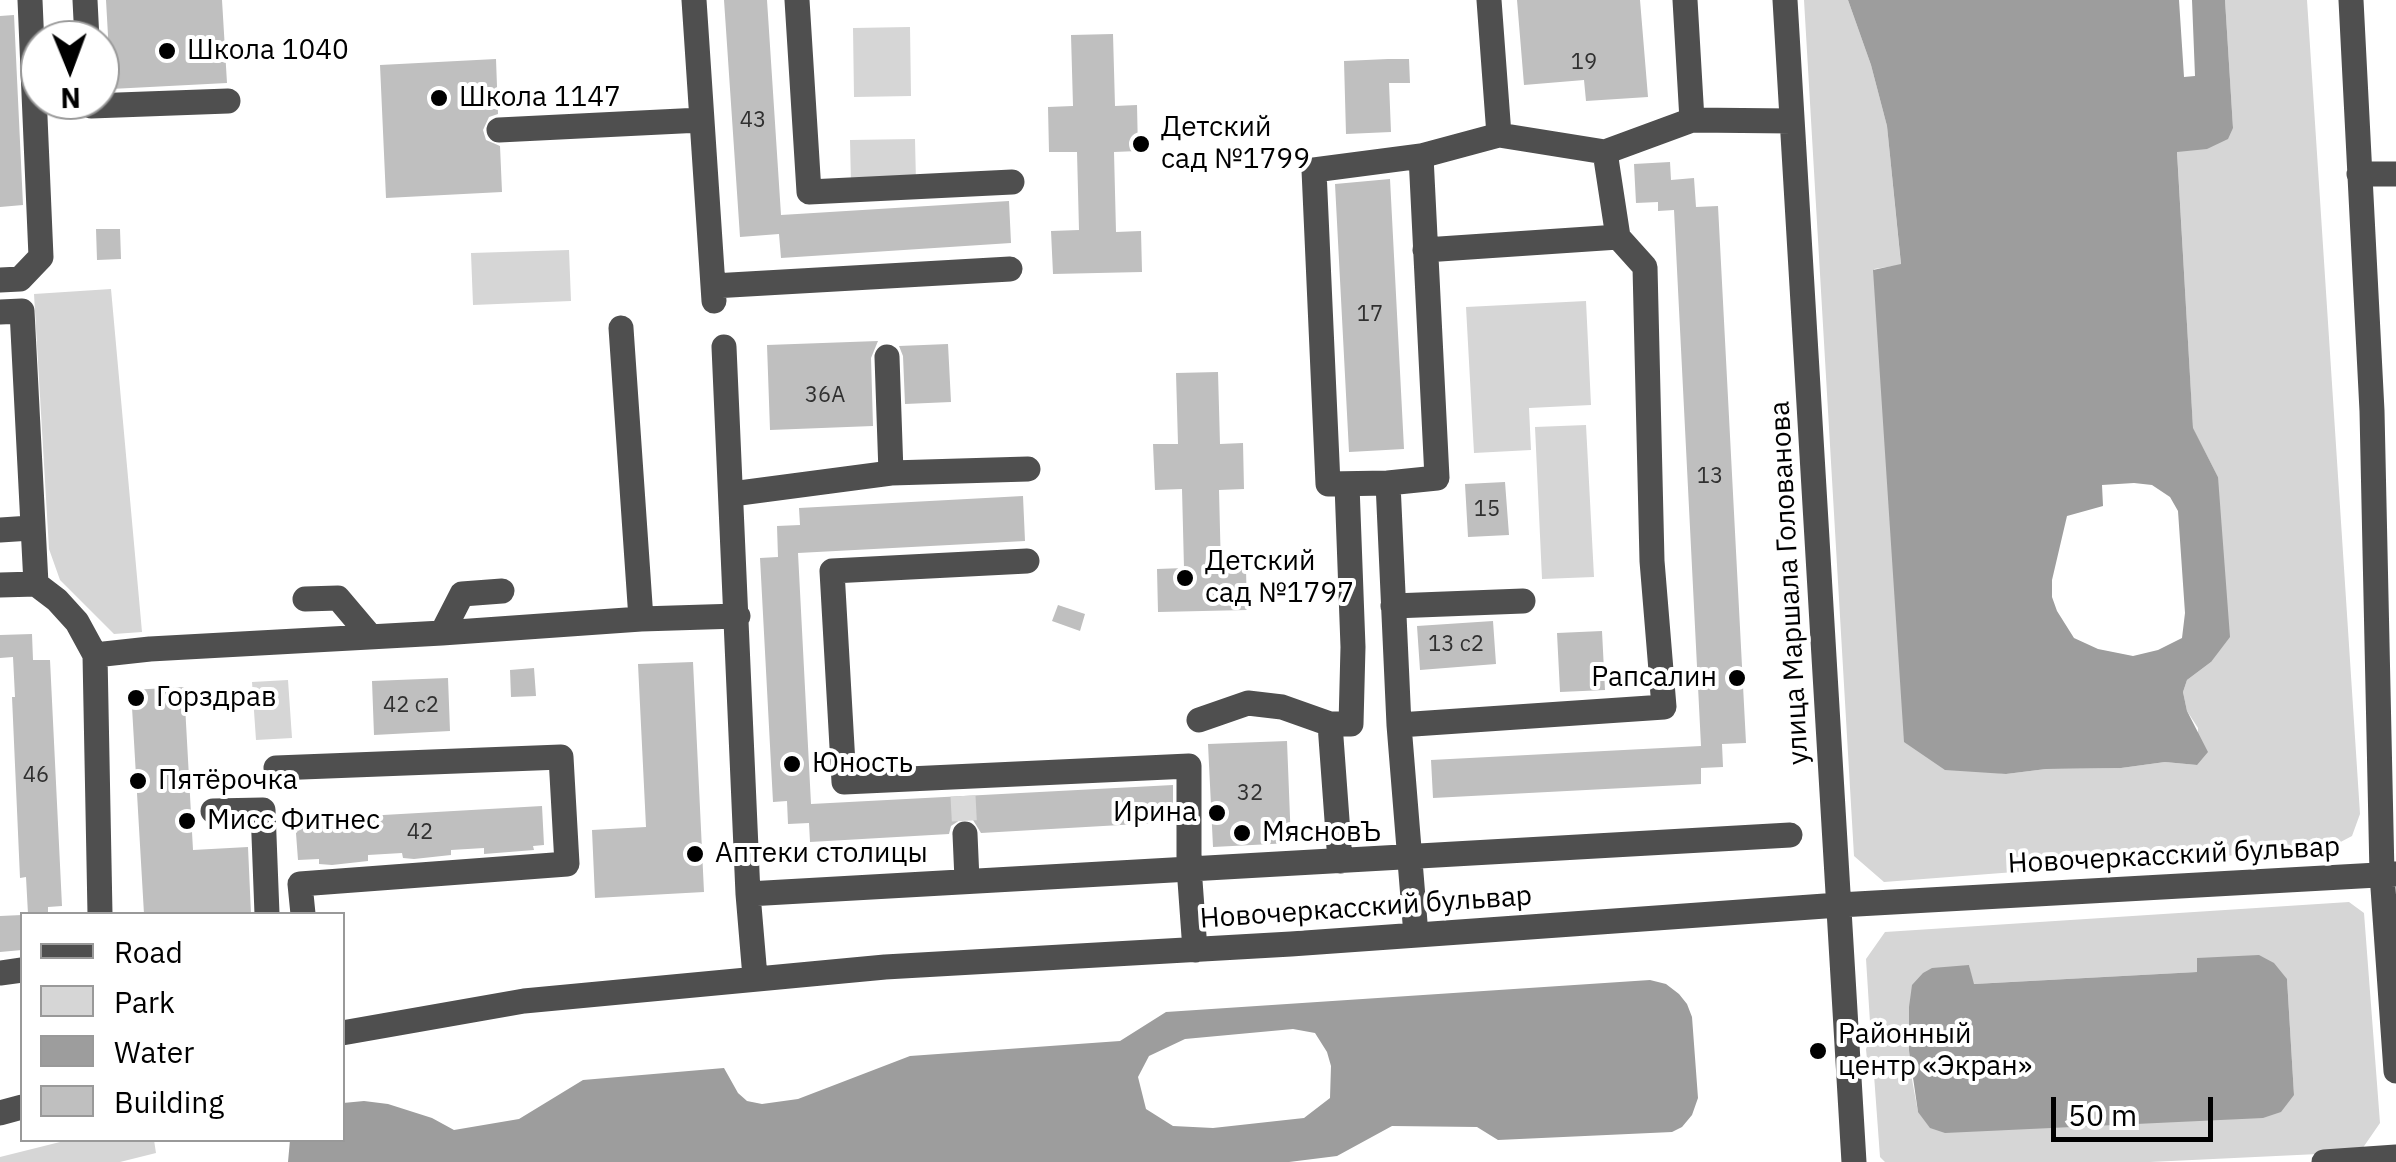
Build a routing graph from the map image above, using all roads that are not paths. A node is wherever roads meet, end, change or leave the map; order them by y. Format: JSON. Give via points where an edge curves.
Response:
{"nodes":[{"id":1,"x":30,"y":0,"type":"edge"},
{"id":2,"x":694,"y":0,"type":"edge"},
{"id":3,"x":797,"y":0,"type":"edge"},
{"id":4,"x":1489,"y":0,"type":"edge"},
{"id":5,"x":1685,"y":0,"type":"edge"},
{"id":6,"x":1785,"y":0,"type":"edge"},
{"id":7,"x":2351,"y":0,"type":"edge"},
{"id":8,"x":228,"y":101,"type":"dead end"},
{"id":9,"x":120,"y":105,"type":"edge"},
{"id":10,"x":701,"y":120,"type":"junction"},
{"id":11,"x":1692,"y":120,"type":"junction"},
{"id":12,"x":1792,"y":121,"type":"junction"},
{"id":13,"x":499,"y":130,"type":"dead end"},
{"id":14,"x":1499,"y":136,"type":"junction"},
{"id":15,"x":1605,"y":152,"type":"junction"},
{"id":16,"x":1421,"y":156,"type":"junction"},
{"id":17,"x":2359,"y":174,"type":"junction"},
{"id":18,"x":2396,"y":174,"type":"edge"},
{"id":19,"x":1012,"y":182,"type":"dead end"},
{"id":20,"x":1618,"y":237,"type":"junction"},
{"id":21,"x":1425,"y":250,"type":"junction"},
{"id":22,"x":1010,"y":269,"type":"dead end"},
{"id":23,"x":0,"y":280,"type":"edge"},
{"id":24,"x":0,"y":312,"type":"edge"},
{"id":25,"x":620,"y":328,"type":"dead end"},
{"id":26,"x":724,"y":347,"type":"dead end"},
{"id":27,"x":887,"y":357,"type":"dead end"},
{"id":28,"x":1028,"y":469,"type":"dead end"},
{"id":29,"x":891,"y":473,"type":"junction"},
{"id":30,"x":1388,"y":483,"type":"junction"},
{"id":31,"x":1347,"y":485,"type":"junction"},
{"id":32,"x":732,"y":494,"type":"junction"},
{"id":33,"x":31,"y":528,"type":"junction"},
{"id":34,"x":0,"y":530,"type":"edge"},
{"id":35,"x":1027,"y":561,"type":"dead end"},
{"id":36,"x":36,"y":584,"type":"junction"},
{"id":37,"x":0,"y":585,"type":"edge"},
{"id":38,"x":502,"y":591,"type":"dead end"},
{"id":39,"x":305,"y":598,"type":"dead end"},
{"id":40,"x":1522,"y":601,"type":"dead end"},
{"id":41,"x":1394,"y":606,"type":"junction"},
{"id":42,"x":738,"y":616,"type":"junction"},
{"id":43,"x":642,"y":619,"type":"junction"},
{"id":44,"x":442,"y":634,"type":"junction"},
{"id":45,"x":370,"y":637,"type":"junction"},
{"id":46,"x":95,"y":656,"type":"junction"},
{"id":47,"x":1199,"y":720,"type":"dead end"},
{"id":48,"x":1330,"y":724,"type":"junction"},
{"id":49,"x":1399,"y":725,"type":"junction"},
{"id":50,"x":276,"y":768,"type":"dead end"},
{"id":51,"x":213,"y":812,"type":"dead end"},
{"id":52,"x":965,"y":834,"type":"tunnel mouth"},
{"id":53,"x":1790,"y":835,"type":"dead end"},
{"id":54,"x":1410,"y":858,"type":"junction"},
{"id":55,"x":1340,"y":861,"type":"junction"},
{"id":56,"x":1190,"y":866,"type":"junction"},
{"id":57,"x":2389,"y":874,"type":"edge"},
{"id":58,"x":967,"y":880,"type":"junction"},
{"id":59,"x":748,"y":894,"type":"junction"},
{"id":60,"x":1839,"y":905,"type":"junction"},
{"id":61,"x":100,"y":912,"type":"edge"},
{"id":62,"x":267,"y":912,"type":"edge"},
{"id":63,"x":303,"y":912,"type":"edge"},
{"id":64,"x":1416,"y":936,"type":"junction"},
{"id":65,"x":1196,"y":950,"type":"junction"},
{"id":66,"x":755,"y":978,"type":"junction"},
{"id":67,"x":345,"y":1033,"type":"edge"},
{"id":68,"x":2396,"y":1071,"type":"edge"},
{"id":69,"x":2396,"y":1156,"type":"edge"},
{"id":70,"x":1854,"y":1162,"type":"edge"},
{"id":71,"x":2324,"y":1162,"type":"edge"}],
"edges":[{"from":1,"to":23,"type":"street","via":[[42,257],[20,279]]},
{"from":2,"to":10,"type":"street"},
{"from":3,"to":19,"type":"street","via":[[809,192]]},
{"from":4,"to":14,"type":"street"},
{"from":5,"to":11,"type":"street"},
{"from":6,"to":12,"type":"street","name":"улица Маршала Голованова"},
{"from":7,"to":17,"type":"street"},
{"from":8,"to":9,"type":"street"},
{"from":10,"to":13,"type":"street"},
{"from":10,"to":22,"type":"street","via":[[714,294]]},
{"from":11,"to":12,"type":"street"},
{"from":11,"to":15,"type":"street"},
{"from":12,"to":60,"type":"street","name":"улица Маршала Голованова"},
{"from":14,"to":15,"type":"street"},
{"from":14,"to":16,"type":"street"},
{"from":15,"to":20,"type":"street"},
{"from":16,"to":21,"type":"street"},
{"from":16,"to":31,"type":"street","via":[[1314,170],[1328,484]]},
{"from":17,"to":18,"type":"street"},
{"from":17,"to":57,"type":"street"},
{"from":20,"to":21,"type":"street"},
{"from":20,"to":49,"type":"street","via":[[1645,267],[1652,561],[1664,707]]},
{"from":21,"to":30,"type":"street","via":[[1437,478]]},
{"from":24,"to":33,"type":"street","via":[[22,311]]},
{"from":25,"to":43,"type":"street"},
{"from":26,"to":32,"type":"street"},
{"from":27,"to":29,"type":"street"},
{"from":28,"to":29,"type":"street"},
{"from":29,"to":32,"type":"street"},
{"from":30,"to":31,"type":"street"},
{"from":30,"to":41,"type":"street"},
{"from":31,"to":48,"type":"street","via":[[1352,724]]},
{"from":32,"to":42,"type":"street"},
{"from":33,"to":34,"type":"street"},
{"from":33,"to":36,"type":"street"},
{"from":35,"to":56,"type":"street","via":[[832,571],[844,782],[962,786],[1188,766]]},
{"from":36,"to":37,"type":"street"},
{"from":36,"to":46,"type":"street","via":[[77,622]]},
{"from":38,"to":44,"type":"street","via":[[462,594]]},
{"from":39,"to":45,"type":"street","via":[[338,598]]},
{"from":40,"to":41,"type":"street"},
{"from":41,"to":49,"type":"street"},
{"from":42,"to":43,"type":"street"},
{"from":42,"to":59,"type":"street"},
{"from":43,"to":44,"type":"street"},
{"from":44,"to":45,"type":"street"},
{"from":45,"to":46,"type":"street"},
{"from":46,"to":61,"type":"street"},
{"from":47,"to":48,"type":"street","via":[[1248,703]]},
{"from":48,"to":55,"type":"street"},
{"from":49,"to":54,"type":"street"},
{"from":50,"to":63,"type":"street","via":[[562,757],[567,864],[300,884]]},
{"from":51,"to":62,"type":"street","via":[[263,810]]},
{"from":52,"to":58,"type":"street"},
{"from":53,"to":54,"type":"street"},
{"from":54,"to":55,"type":"street"},
{"from":54,"to":64,"type":"street"},
{"from":55,"to":56,"type":"street"},
{"from":56,"to":58,"type":"street"},
{"from":56,"to":65,"type":"street"},
{"from":57,"to":60,"type":"street","name":"Новочеркасский бульвар"},
{"from":57,"to":68,"type":"street"},
{"from":58,"to":59,"type":"street"},
{"from":59,"to":66,"type":"street"},
{"from":60,"to":64,"type":"street","name":"Новочеркасский бульвар"},
{"from":60,"to":70,"type":"street","name":"улица Маршала Голованова"},
{"from":64,"to":65,"type":"street","name":"Новочеркасский бульвар"},
{"from":65,"to":66,"type":"street","name":"Новочеркасский бульвар"},
{"from":66,"to":67,"type":"street","name":"Новочеркасский бульвар","via":[[524,1002]]},
{"from":69,"to":71,"type":"street"}]}
